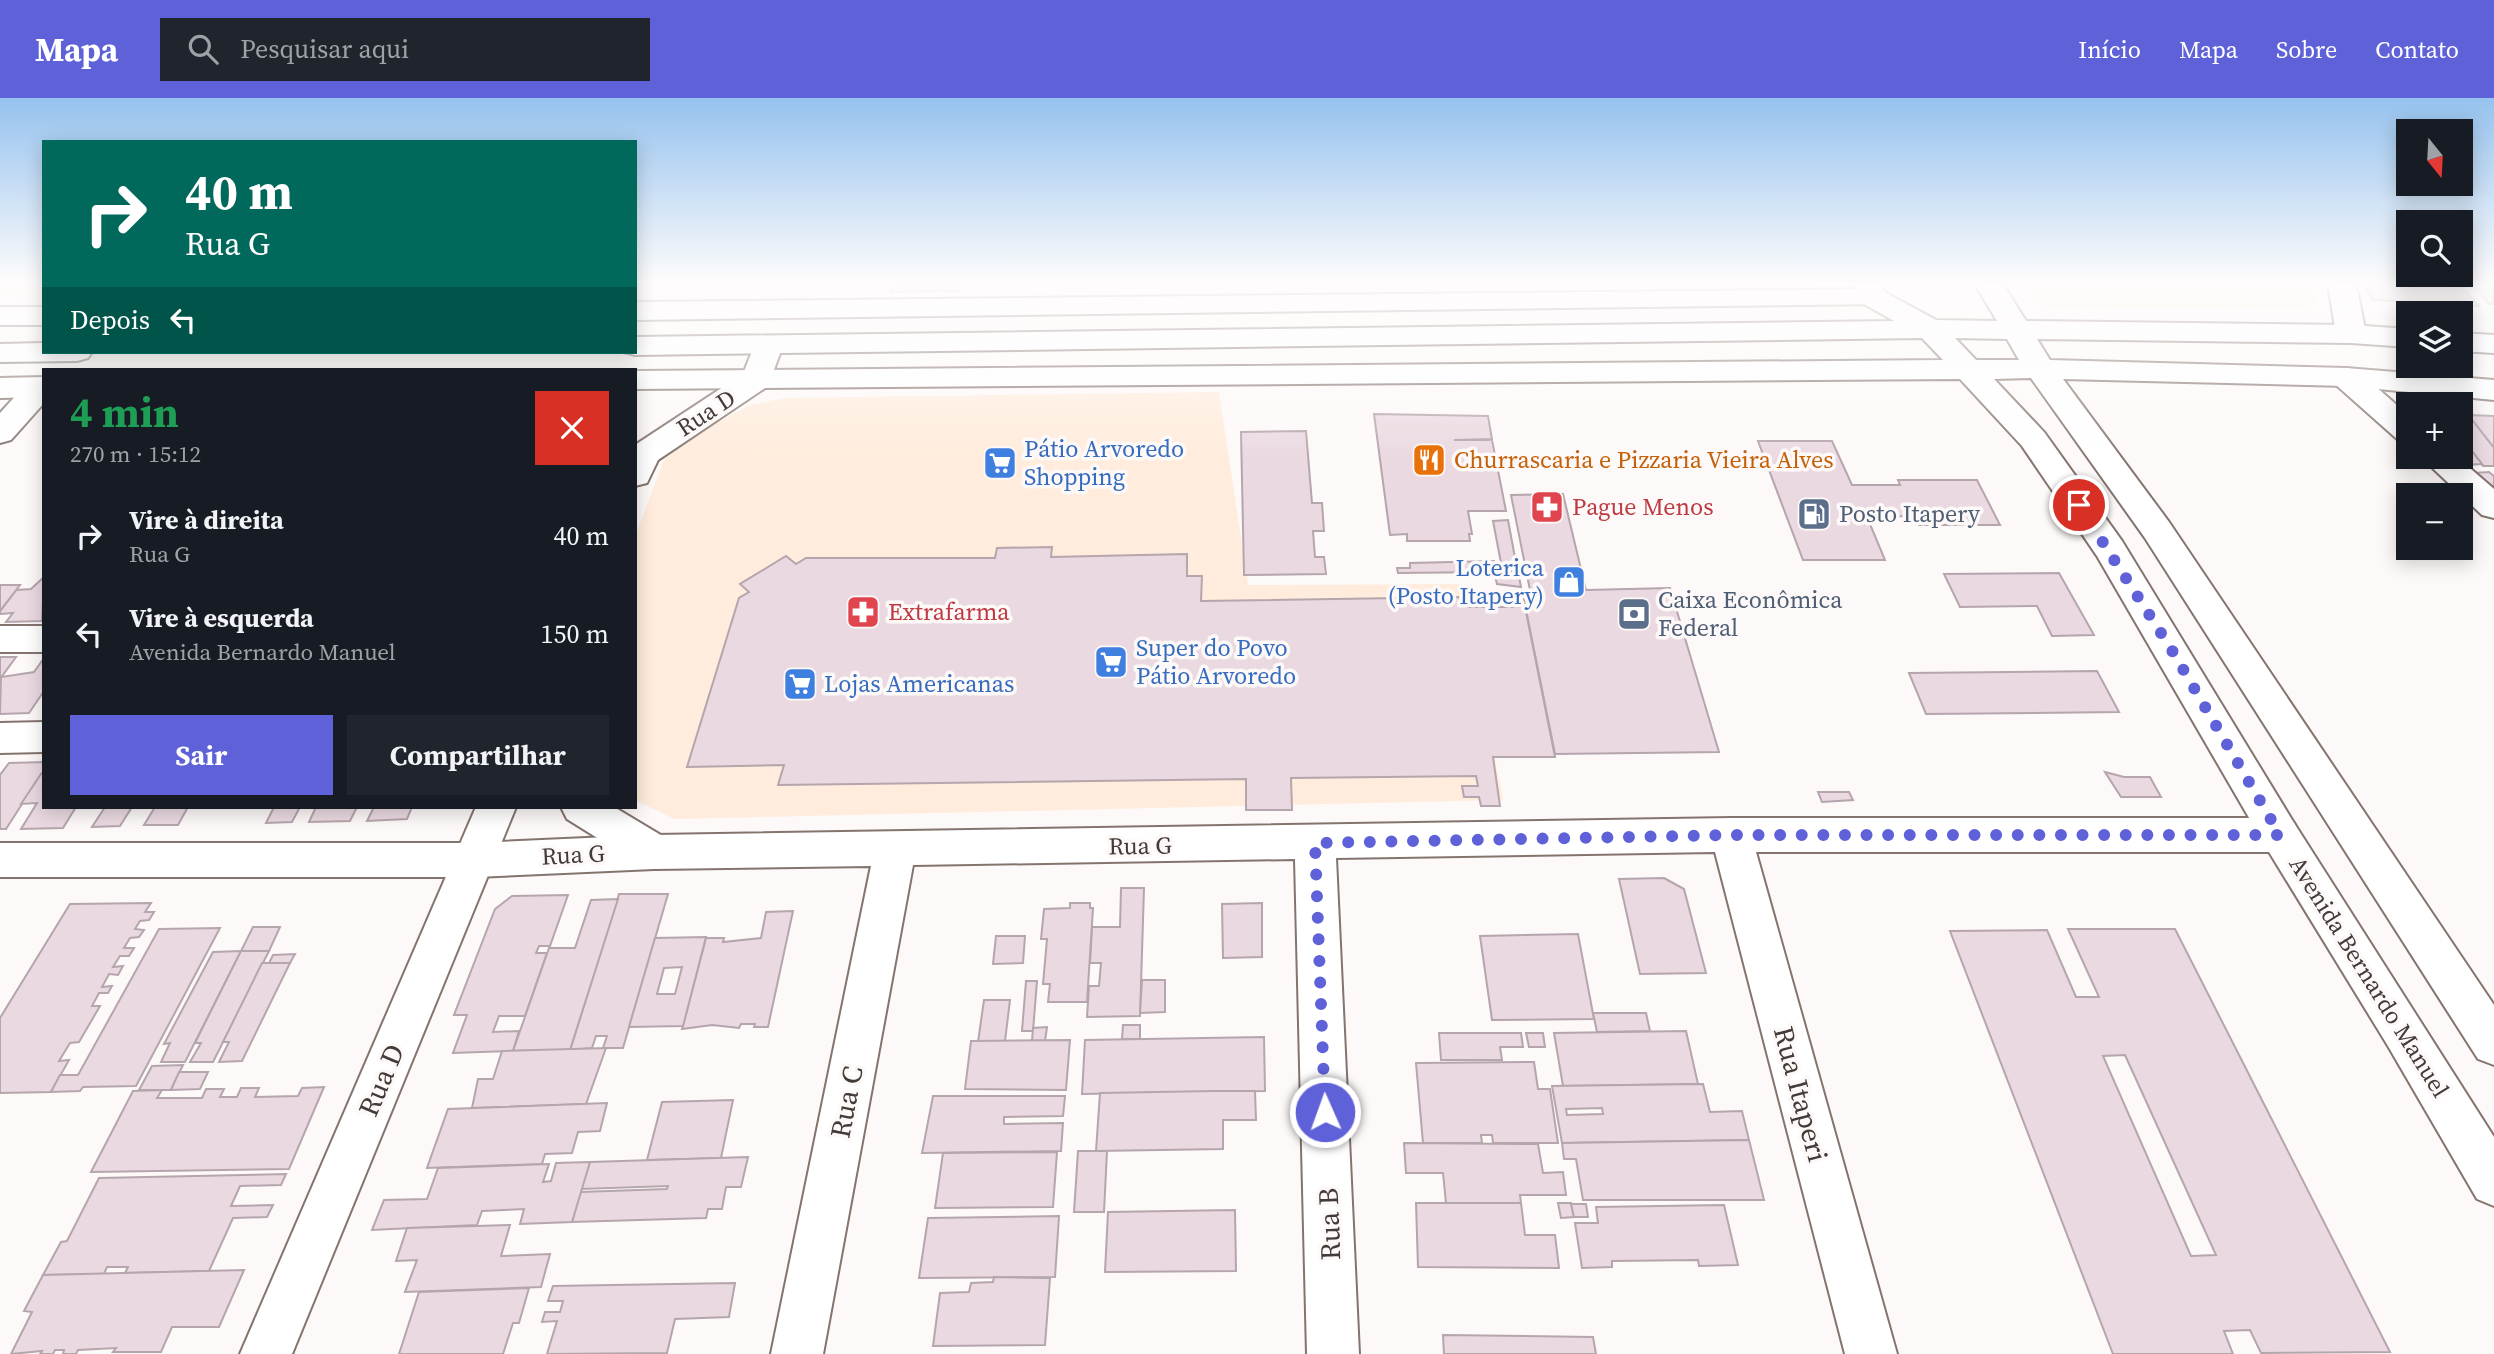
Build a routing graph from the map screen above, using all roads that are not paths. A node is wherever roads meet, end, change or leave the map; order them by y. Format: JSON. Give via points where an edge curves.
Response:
{"nodes":[{"id":1,"x":941,"y":343,"type":"edge"},
{"id":2,"x":1944,"y":343,"type":"edge"},
{"id":3,"x":2025,"y":343,"type":"edge"},
{"id":4,"x":2473,"y":343,"type":"edge"},
{"id":5,"x":2494,"y":344,"type":"edge"},
{"id":6,"x":768,"y":345,"type":"junction"},
{"id":7,"x":637,"y":346,"type":"edge"},
{"id":8,"x":42,"y":352,"type":"edge"},
{"id":9,"x":0,"y":353,"type":"edge"},
{"id":10,"x":2040,"y":369,"type":"junction"},
{"id":11,"x":1971,"y":370,"type":"junction"},
{"id":12,"x":2346,"y":377,"type":"junction"},
{"id":13,"x":757,"y":379,"type":"junction"},
{"id":14,"x":637,"y":380,"type":"edge"},
{"id":15,"x":42,"y":387,"type":"edge"},
{"id":16,"x":0,"y":388,"type":"edge"},
{"id":17,"x":2494,"y":390,"type":"edge"},
{"id":18,"x":2396,"y":421,"type":"edge"},
{"id":19,"x":0,"y":433,"type":"edge"},
{"id":20,"x":2451,"y":469,"type":"edge"},
{"id":21,"x":637,"y":470,"type":"edge"},
{"id":22,"x":2494,"y":506,"type":"edge"},
{"id":23,"x":0,"y":639,"type":"edge"},
{"id":24,"x":42,"y":639,"type":"edge"},
{"id":25,"x":42,"y":737,"type":"edge"},
{"id":26,"x":0,"y":738,"type":"edge"},
{"id":27,"x":495,"y":809,"type":"edge"},
{"id":28,"x":583,"y":809,"type":"edge"},
{"id":29,"x":1731,"y":835,"type":"junction"},
{"id":30,"x":2280,"y":835,"type":"junction"},
{"id":31,"x":1315,"y":843,"type":"junction"},
{"id":32,"x":895,"y":850,"type":"junction"},
{"id":33,"x":654,"y":852,"type":"junction"},
{"id":34,"x":475,"y":860,"type":"junction"},
{"id":35,"x":7,"y":870,"type":"edge"},
{"id":36,"x":2494,"y":1044,"type":"edge"},
{"id":37,"x":2494,"y":1181,"type":"edge"},
{"id":38,"x":266,"y":1354,"type":"edge"},
{"id":39,"x":797,"y":1354,"type":"edge"},
{"id":40,"x":1333,"y":1354,"type":"edge"},
{"id":41,"x":1871,"y":1354,"type":"edge"}],
"edges":[{"from":1,"to":6,"type":"main road"},
{"from":2,"to":11,"type":"main road","name":"Avenida Bernardo Manuel"},
{"from":3,"to":10,"type":"main road"},
{"from":4,"to":5,"type":"main road"},
{"from":6,"to":7,"type":"main road"},
{"from":6,"to":13,"type":"main road","name":"Rua D"},
{"from":8,"to":9,"type":"main road"},
{"from":10,"to":11,"type":"main road"},
{"from":10,"to":12,"type":"main road"},
{"from":10,"to":36,"type":"main road","via":[[2157,530]]},
{"from":11,"to":13,"type":"main road"},
{"from":11,"to":30,"type":"main road","name":"Avenida Bernardo Manuel","via":[[2033,439],[2110,549]]},
{"from":12,"to":17,"type":"main road"},
{"from":12,"to":18,"type":"main road"},
{"from":13,"to":14,"type":"main road"},
{"from":13,"to":21,"type":"main road","name":"Rua D","via":[[644,454]]},
{"from":15,"to":16,"type":"main road"},
{"from":15,"to":19,"type":"main road"},
{"from":20,"to":22,"type":"main road"},
{"from":23,"to":24,"type":"main road"},
{"from":25,"to":26,"type":"main road"},
{"from":27,"to":34,"type":"main road","name":"Rua D"},
{"from":28,"to":33,"type":"main road"},
{"from":29,"to":30,"type":"main road","name":"Rua G"},
{"from":29,"to":31,"type":"main road","name":"Rua G"},
{"from":29,"to":41,"type":"main road","name":"Rua Itaperi"},
{"from":30,"to":37,"type":"main road","name":"Avenida Bernardo Manuel"},
{"from":31,"to":32,"type":"main road","name":"Rua G"},
{"from":31,"to":40,"type":"main road","name":"Rua B"},
{"from":32,"to":33,"type":"main road","name":"Rua G"},
{"from":32,"to":39,"type":"main road","name":"Rua C"},
{"from":33,"to":34,"type":"main road","name":"Rua G"},
{"from":34,"to":35,"type":"main road","name":"Rua G"},
{"from":34,"to":38,"type":"main road","name":"Rua D"}]}
